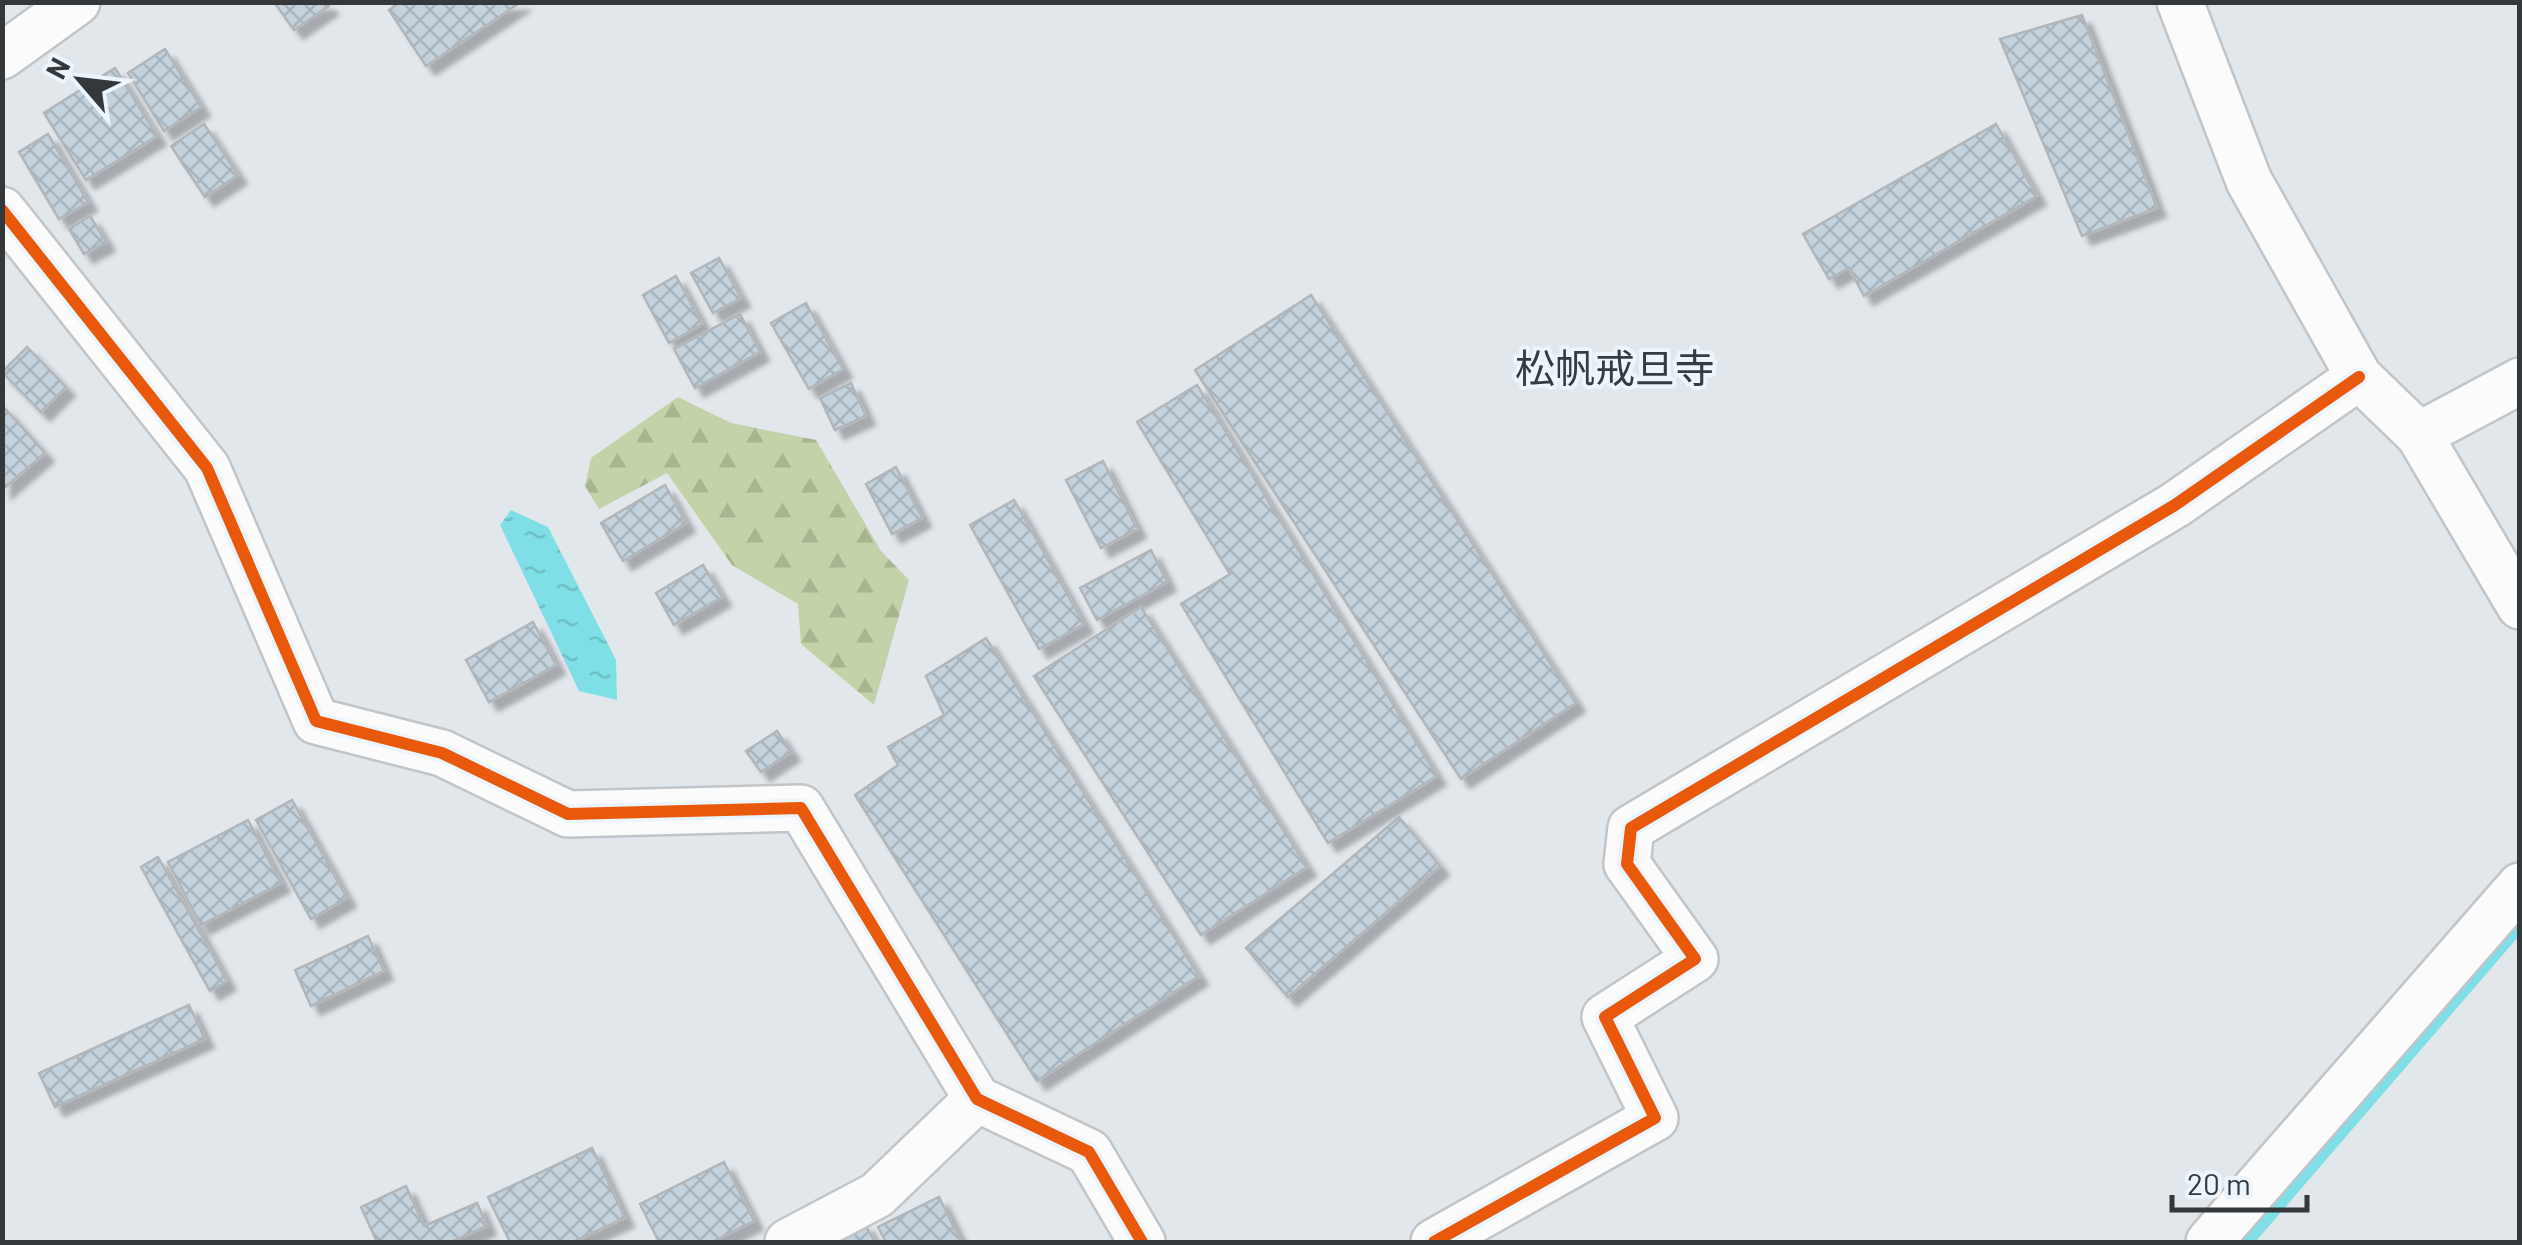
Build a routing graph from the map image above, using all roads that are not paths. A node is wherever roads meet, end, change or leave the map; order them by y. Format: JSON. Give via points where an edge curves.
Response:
{"nodes":[{"id":1,"x":77,"y":2,"type":"edge"},
{"id":2,"x":2180,"y":2,"type":"edge"},
{"id":3,"x":2,"y":56,"type":"edge"},
{"id":4,"x":2,"y":210,"type":"edge"},
{"id":5,"x":2359,"y":378,"type":"junction"},
{"id":6,"x":2520,"y":381,"type":"edge"},
{"id":7,"x":2420,"y":435,"type":"junction"},
{"id":8,"x":2520,"y":606,"type":"edge"},
{"id":9,"x":2520,"y":886,"type":"edge"},
{"id":10,"x":977,"y":1099,"type":"junction"},
{"id":11,"x":788,"y":1242,"type":"edge"},
{"id":12,"x":1142,"y":1242,"type":"edge"},
{"id":13,"x":1434,"y":1242,"type":"edge"},
{"id":14,"x":2209,"y":1242,"type":"edge"}],
"edges":[{"from":1,"to":3,"type":"street"},
{"from":2,"to":5,"type":"street","via":[[2249,181]]},
{"from":4,"to":10,"type":"street","via":[[208,468],[316,721],[442,753],[568,814],[801,808]]},
{"from":5,"to":7,"type":"street"},
{"from":5,"to":13,"type":"street","via":[[2175,505],[1631,828],[1627,864],[1696,959],[1605,1017],[1655,1118]]},
{"from":6,"to":7,"type":"street"},
{"from":7,"to":8,"type":"street"},
{"from":9,"to":14,"type":"street"},
{"from":10,"to":11,"type":"street","via":[[877,1196]]},
{"from":10,"to":12,"type":"street","via":[[1089,1152]]}]}
